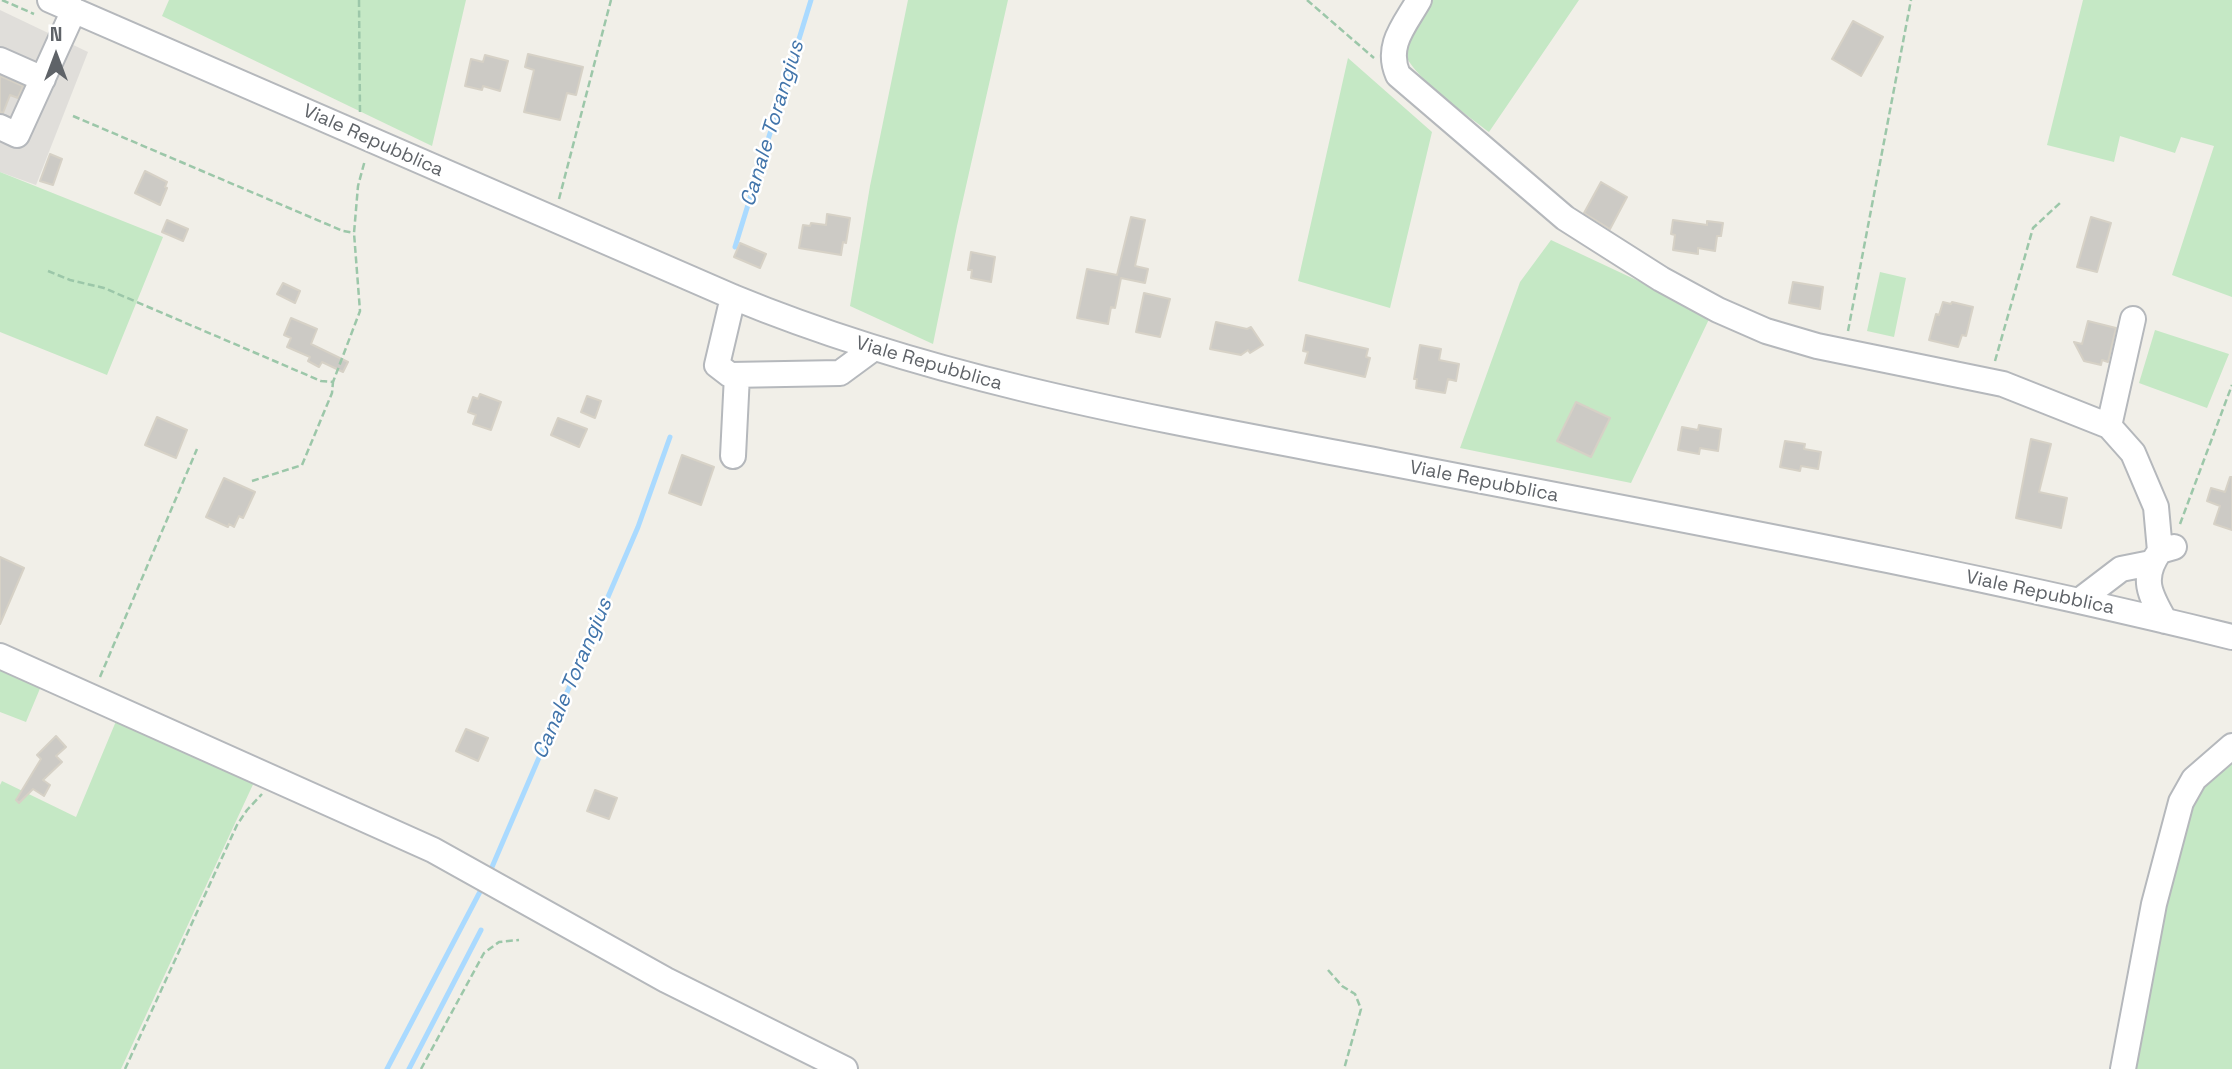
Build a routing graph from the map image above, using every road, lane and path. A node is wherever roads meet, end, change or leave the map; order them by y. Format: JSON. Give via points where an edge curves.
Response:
{"nodes":[{"id":1,"x":2,"y":0,"type":"edge"},
{"id":2,"x":50,"y":0,"type":"edge"},
{"id":3,"x":359,"y":0,"type":"edge"},
{"id":4,"x":611,"y":0,"type":"edge"},
{"id":5,"x":1307,"y":0,"type":"edge"},
{"id":6,"x":1419,"y":0,"type":"edge"},
{"id":7,"x":1911,"y":0,"type":"edge"},
{"id":8,"x":70,"y":19,"type":"junction"},
{"id":9,"x":0,"y":60,"type":"edge"},
{"id":10,"x":1393,"y":64,"type":"junction"},
{"id":11,"x":43,"y":79,"type":"junction"},
{"id":12,"x":73,"y":116,"type":"dead end"},
{"id":13,"x":0,"y":127,"type":"edge"},
{"id":14,"x":366,"y":137,"type":"junction"},
{"id":15,"x":2061,"y":202,"type":"dead end"},
{"id":16,"x":554,"y":219,"type":"junction"},
{"id":17,"x":354,"y":233,"type":"junction"},
{"id":18,"x":48,"y":271,"type":"dead end"},
{"id":19,"x":737,"y":299,"type":"junction"},
{"id":20,"x":2133,"y":319,"type":"dead end"},
{"id":21,"x":873,"y":348,"type":"junction"},
{"id":22,"x":1844,"y":351,"type":"junction"},
{"id":23,"x":737,"y":375,"type":"junction"},
{"id":24,"x":1989,"y":381,"type":"junction"},
{"id":25,"x":333,"y":382,"type":"junction"},
{"id":26,"x":2232,"y":385,"type":"edge"},
{"id":27,"x":2109,"y":426,"type":"junction"},
{"id":28,"x":197,"y":449,"type":"dead end"},
{"id":29,"x":733,"y":456,"type":"dead end"},
{"id":30,"x":252,"y":481,"type":"dead end"},
{"id":31,"x":2162,"y":554,"type":"junction"},
{"id":32,"x":2079,"y":601,"type":"junction"},
{"id":33,"x":2165,"y":621,"type":"junction"},
{"id":34,"x":2232,"y":637,"type":"edge"},
{"id":35,"x":0,"y":656,"type":"edge"},
{"id":36,"x":92,"y":696,"type":"junction"},
{"id":37,"x":2232,"y":746,"type":"edge"},
{"id":38,"x":276,"y":780,"type":"junction"},
{"id":39,"x":519,"y":940,"type":"dead end"},
{"id":40,"x":1328,"y":970,"type":"dead end"},
{"id":41,"x":125,"y":1069,"type":"edge"},
{"id":42,"x":421,"y":1069,"type":"edge"},
{"id":43,"x":845,"y":1069,"type":"edge"},
{"id":44,"x":1344,"y":1069,"type":"edge"},
{"id":45,"x":2123,"y":1069,"type":"edge"}],
"edges":[{"from":1,"to":8,"type":"path"},
{"from":2,"to":8,"type":"street","name":"Viale Repubblica"},
{"from":3,"to":14,"type":"path"},
{"from":4,"to":16,"type":"path"},
{"from":5,"to":10,"type":"path","via":[[1377,61]]},
{"from":6,"to":10,"type":"street","via":[[1393,45]]},
{"from":7,"to":22,"type":"path"},
{"from":8,"to":11,"type":"street"},
{"from":8,"to":14,"type":"street","name":"Viale Repubblica"},
{"from":9,"to":11,"type":"street"},
{"from":10,"to":22,"type":"street","via":[[1398,75],[1565,218],[1718,310],[1766,331]]},
{"from":11,"to":13,"type":"street","via":[[17,135]]},
{"from":12,"to":17,"type":"path"},
{"from":14,"to":16,"type":"street","name":"Viale Repubblica"},
{"from":14,"to":17,"type":"path"},
{"from":15,"to":24,"type":"path","via":[[2033,228]]},
{"from":16,"to":19,"type":"street","name":"Viale Repubblica"},
{"from":17,"to":25,"type":"path","via":[[360,311]]},
{"from":18,"to":25,"type":"path","via":[[104,288],[320,381]]},
{"from":19,"to":21,"type":"street","name":"Viale Repubblica"},
{"from":19,"to":23,"type":"street","via":[[717,365]]},
{"from":20,"to":27,"type":"street"},
{"from":21,"to":23,"type":"street","via":[[840,373]]},
{"from":21,"to":32,"type":"street","name":"Viale Repubblica","via":[[1012,387],[1180,424]]},
{"from":22,"to":24,"type":"street"},
{"from":23,"to":29,"type":"street"},
{"from":24,"to":27,"type":"street"},
{"from":25,"to":30,"type":"path","via":[[302,465]]},
{"from":26,"to":31,"type":"path"},
{"from":27,"to":31,"type":"street","via":[[2133,453],[2156,507]]},
{"from":28,"to":36,"type":"path"},
{"from":31,"to":32,"type":"street","via":[[2121,569]]},
{"from":31,"to":33,"type":"street","via":[[2148,579]]},
{"from":32,"to":33,"type":"street","name":"Viale Repubblica"},
{"from":33,"to":34,"type":"street","name":"Viale Repubblica"},
{"from":35,"to":36,"type":"street"},
{"from":36,"to":38,"type":"street"},
{"from":37,"to":45,"type":"street","via":[[2194,779],[2178,812],[2154,904]]},
{"from":38,"to":41,"type":"path","via":[[237,825]]},
{"from":38,"to":43,"type":"street","via":[[433,850],[666,980]]},
{"from":39,"to":42,"type":"path","via":[[499,942],[484,953]]},
{"from":40,"to":44,"type":"path","via":[[1355,994],[1361,1009]]}]}
